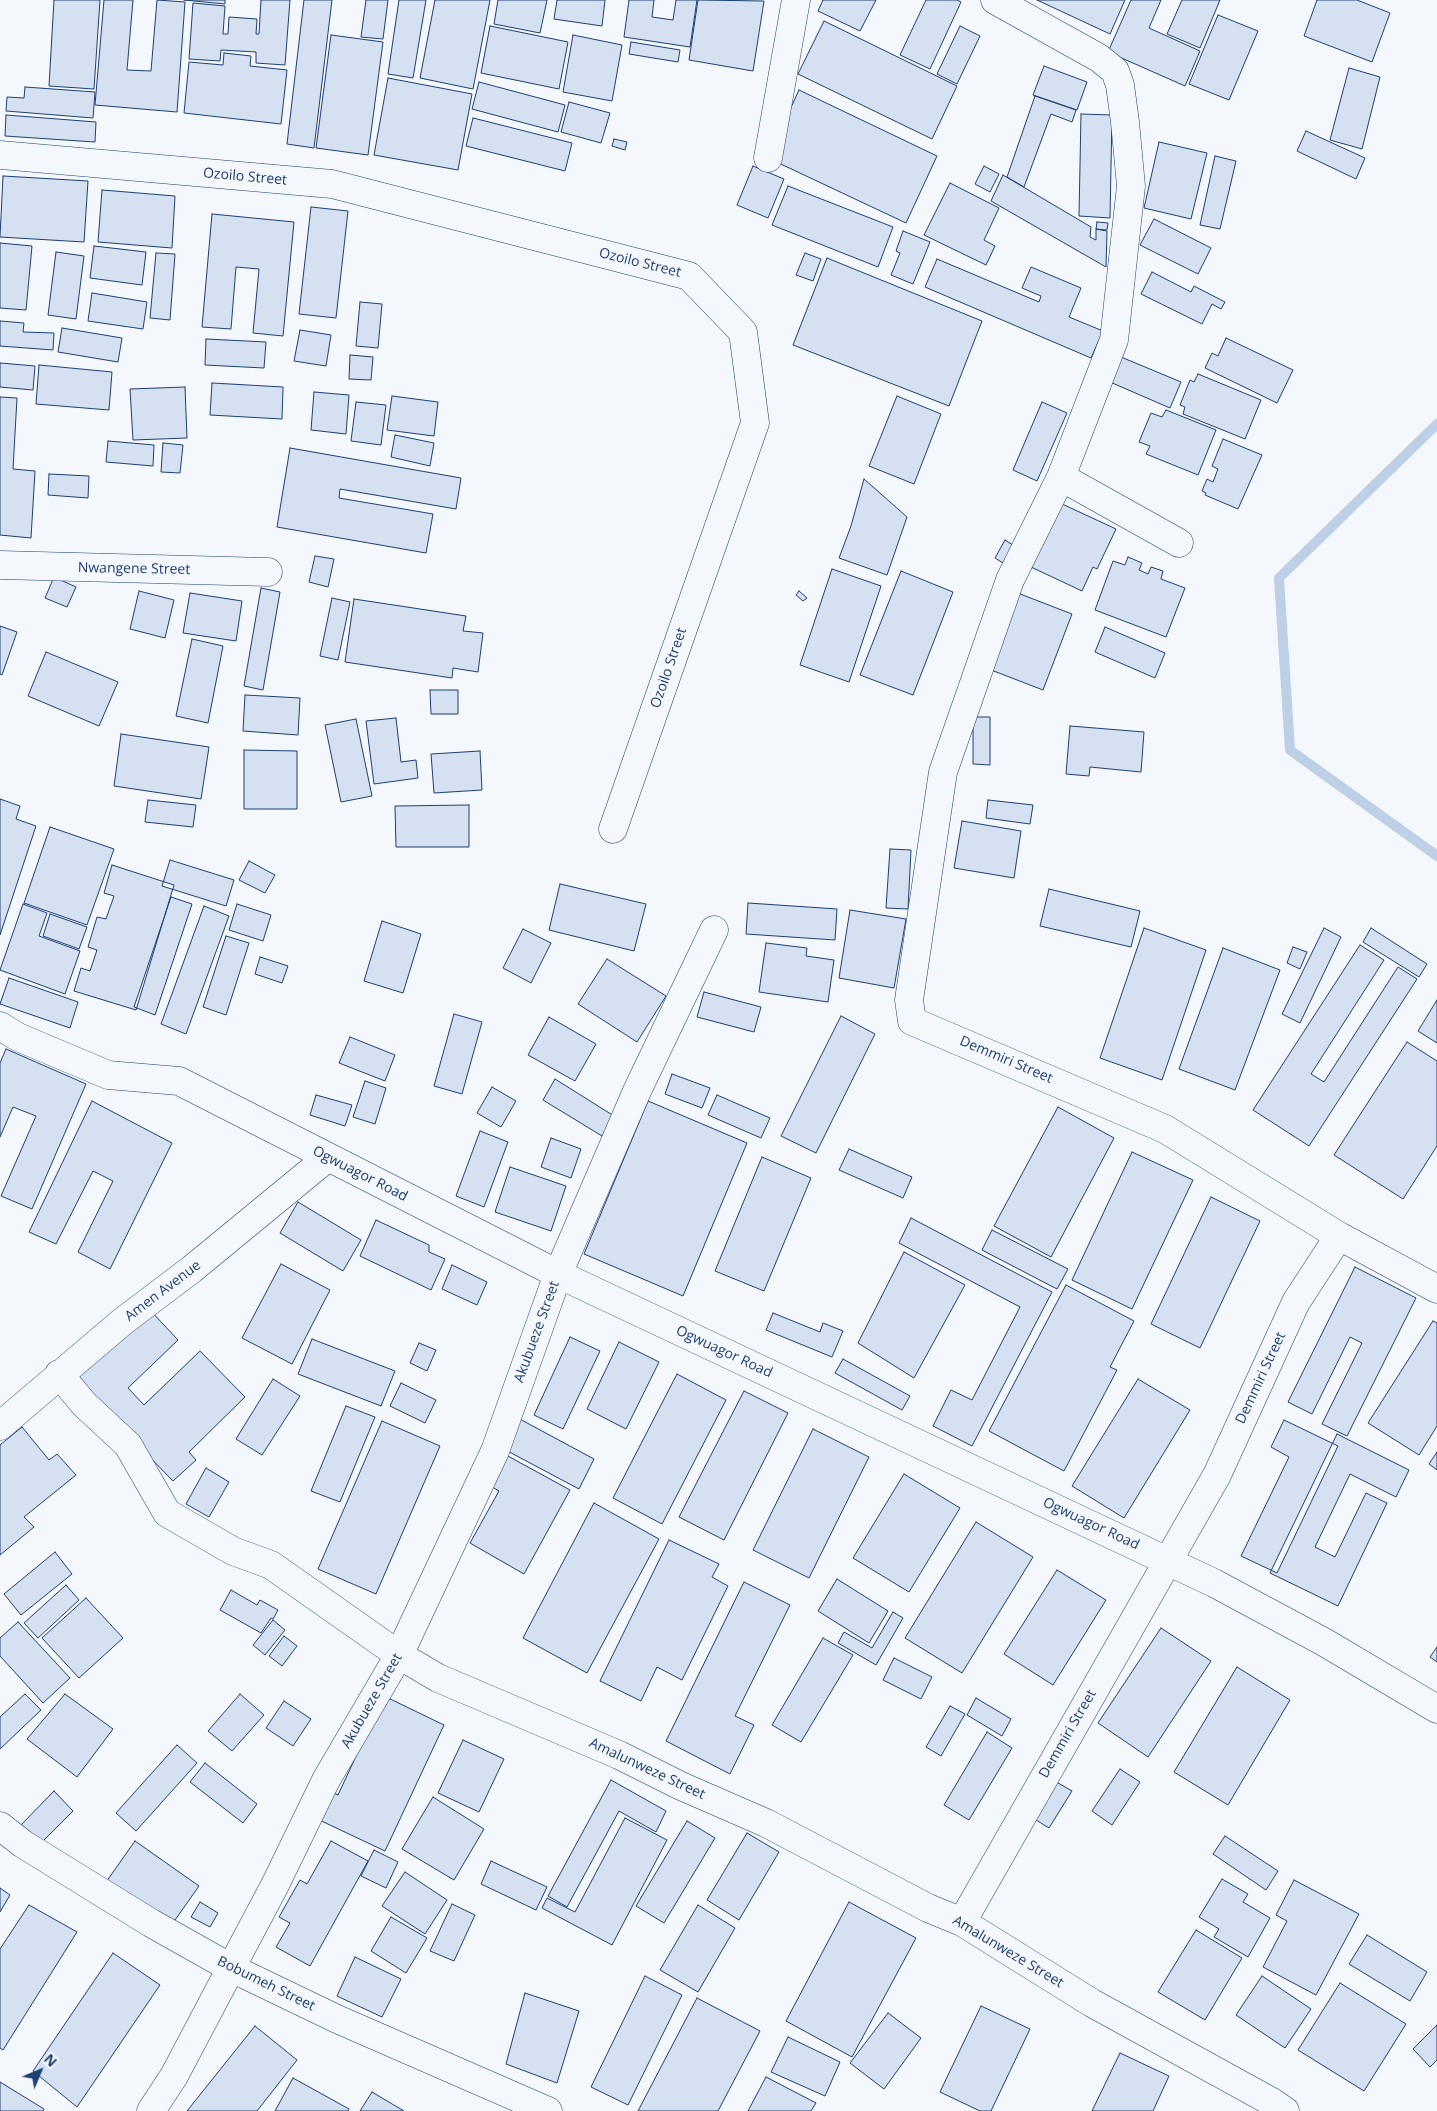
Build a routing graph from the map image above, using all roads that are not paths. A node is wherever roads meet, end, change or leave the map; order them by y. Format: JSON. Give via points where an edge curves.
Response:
{"nodes":[{"id":1,"x":796,"y":0,"type":"edge"},
{"id":2,"x":995,"y":0,"type":"edge"},
{"id":3,"x":0,"y":155,"type":"edge"},
{"id":4,"x":768,"y":158,"type":"dead end"},
{"id":5,"x":1061,"y":477,"type":"junction"},
{"id":6,"x":1179,"y":544,"type":"dead end"},
{"id":7,"x":0,"y":565,"type":"edge"},
{"id":8,"x":268,"y":572,"type":"dead end"},
{"id":9,"x":613,"y":830,"type":"dead end"},
{"id":10,"x":714,"y":930,"type":"dead end"},
{"id":11,"x":0,"y":1026,"type":"edge"},
{"id":12,"x":327,"y":1158,"type":"junction"},
{"id":13,"x":1339,"y":1236,"type":"junction"},
{"id":14,"x":558,"y":1274,"type":"junction"},
{"id":15,"x":1437,"y":1289,"type":"edge"},
{"id":16,"x":59,"y":1374,"type":"junction"},
{"id":17,"x":0,"y":1426,"type":"edge"},
{"id":18,"x":1167,"y":1560,"type":"junction"},
{"id":19,"x":399,"y":1655,"type":"junction"},
{"id":20,"x":1437,"y":1709,"type":"edge"},
{"id":21,"x":0,"y":1826,"type":"edge"},
{"id":22,"x":962,"y":1922,"type":"junction"},
{"id":23,"x":231,"y":1968,"type":"junction"},
{"id":24,"x":151,"y":2111,"type":"edge"},
{"id":25,"x":548,"y":2111,"type":"edge"},
{"id":26,"x":1285,"y":2111,"type":"edge"}],
"edges":[{"from":1,"to":4,"type":"street"},
{"from":2,"to":5,"type":"street","via":[[1099,58],[1115,71],[1120,85],[1131,186],[1114,340]]},
{"from":3,"to":9,"type":"street","name":"Ozoilo Street","via":[[332,184],[689,276],[743,332],[755,423]]},
{"from":5,"to":6,"type":"street"},
{"from":5,"to":13,"type":"street","name":"Demmiri Street","via":[[1010,580],[943,772],[910,1000],[912,1021],[1165,1128]]},
{"from":7,"to":8,"type":"street","name":"Nwangene Street"},
{"from":10,"to":14,"type":"street","name":"Akubueze Street","via":[[637,1091]]},
{"from":11,"to":12,"type":"street","name":"Ogwuagor Road","via":[[18,1037],[108,1074],[179,1082]]},
{"from":12,"to":14,"type":"street","name":"Ogwuagor Road"},
{"from":12,"to":16,"type":"street","name":"Amen Avenue"},
{"from":13,"to":15,"type":"street"},
{"from":13,"to":18,"type":"street","name":"Demmiri Street","via":[[1296,1302],[1217,1475]]},
{"from":14,"to":18,"type":"street","name":"Ogwuagor Road"},
{"from":14,"to":19,"type":"street","name":"Akubueze Street","via":[[495,1451]]},
{"from":16,"to":17,"type":"street","name":"Amen Avenue"},
{"from":16,"to":19,"type":"street","name":"Amalunweze Street","via":[[84,1404],[128,1444],[167,1513],[233,1552],[271,1565]]},
{"from":18,"to":20,"type":"street","name":"Ogwuagor Road","via":[[1324,1642]]},
{"from":18,"to":22,"type":"street","name":"Demmiri Street"},
{"from":19,"to":22,"type":"street","name":"Amalunweze Street","via":[[438,1678],[619,1754],[681,1786],[766,1823],[928,1908]]},
{"from":19,"to":23,"type":"street","name":"Akubueze Street","via":[[326,1780]]},
{"from":21,"to":23,"type":"street","name":"Bobumeh Street","via":[[23,1844]]},
{"from":22,"to":26,"type":"street","name":"Amalunweze Street","via":[[1092,2003]]},
{"from":23,"to":24,"type":"street","name":"Akubueze Street","via":[[174,2076]]},
{"from":23,"to":25,"type":"street","name":"Bobumeh Street"}]}
